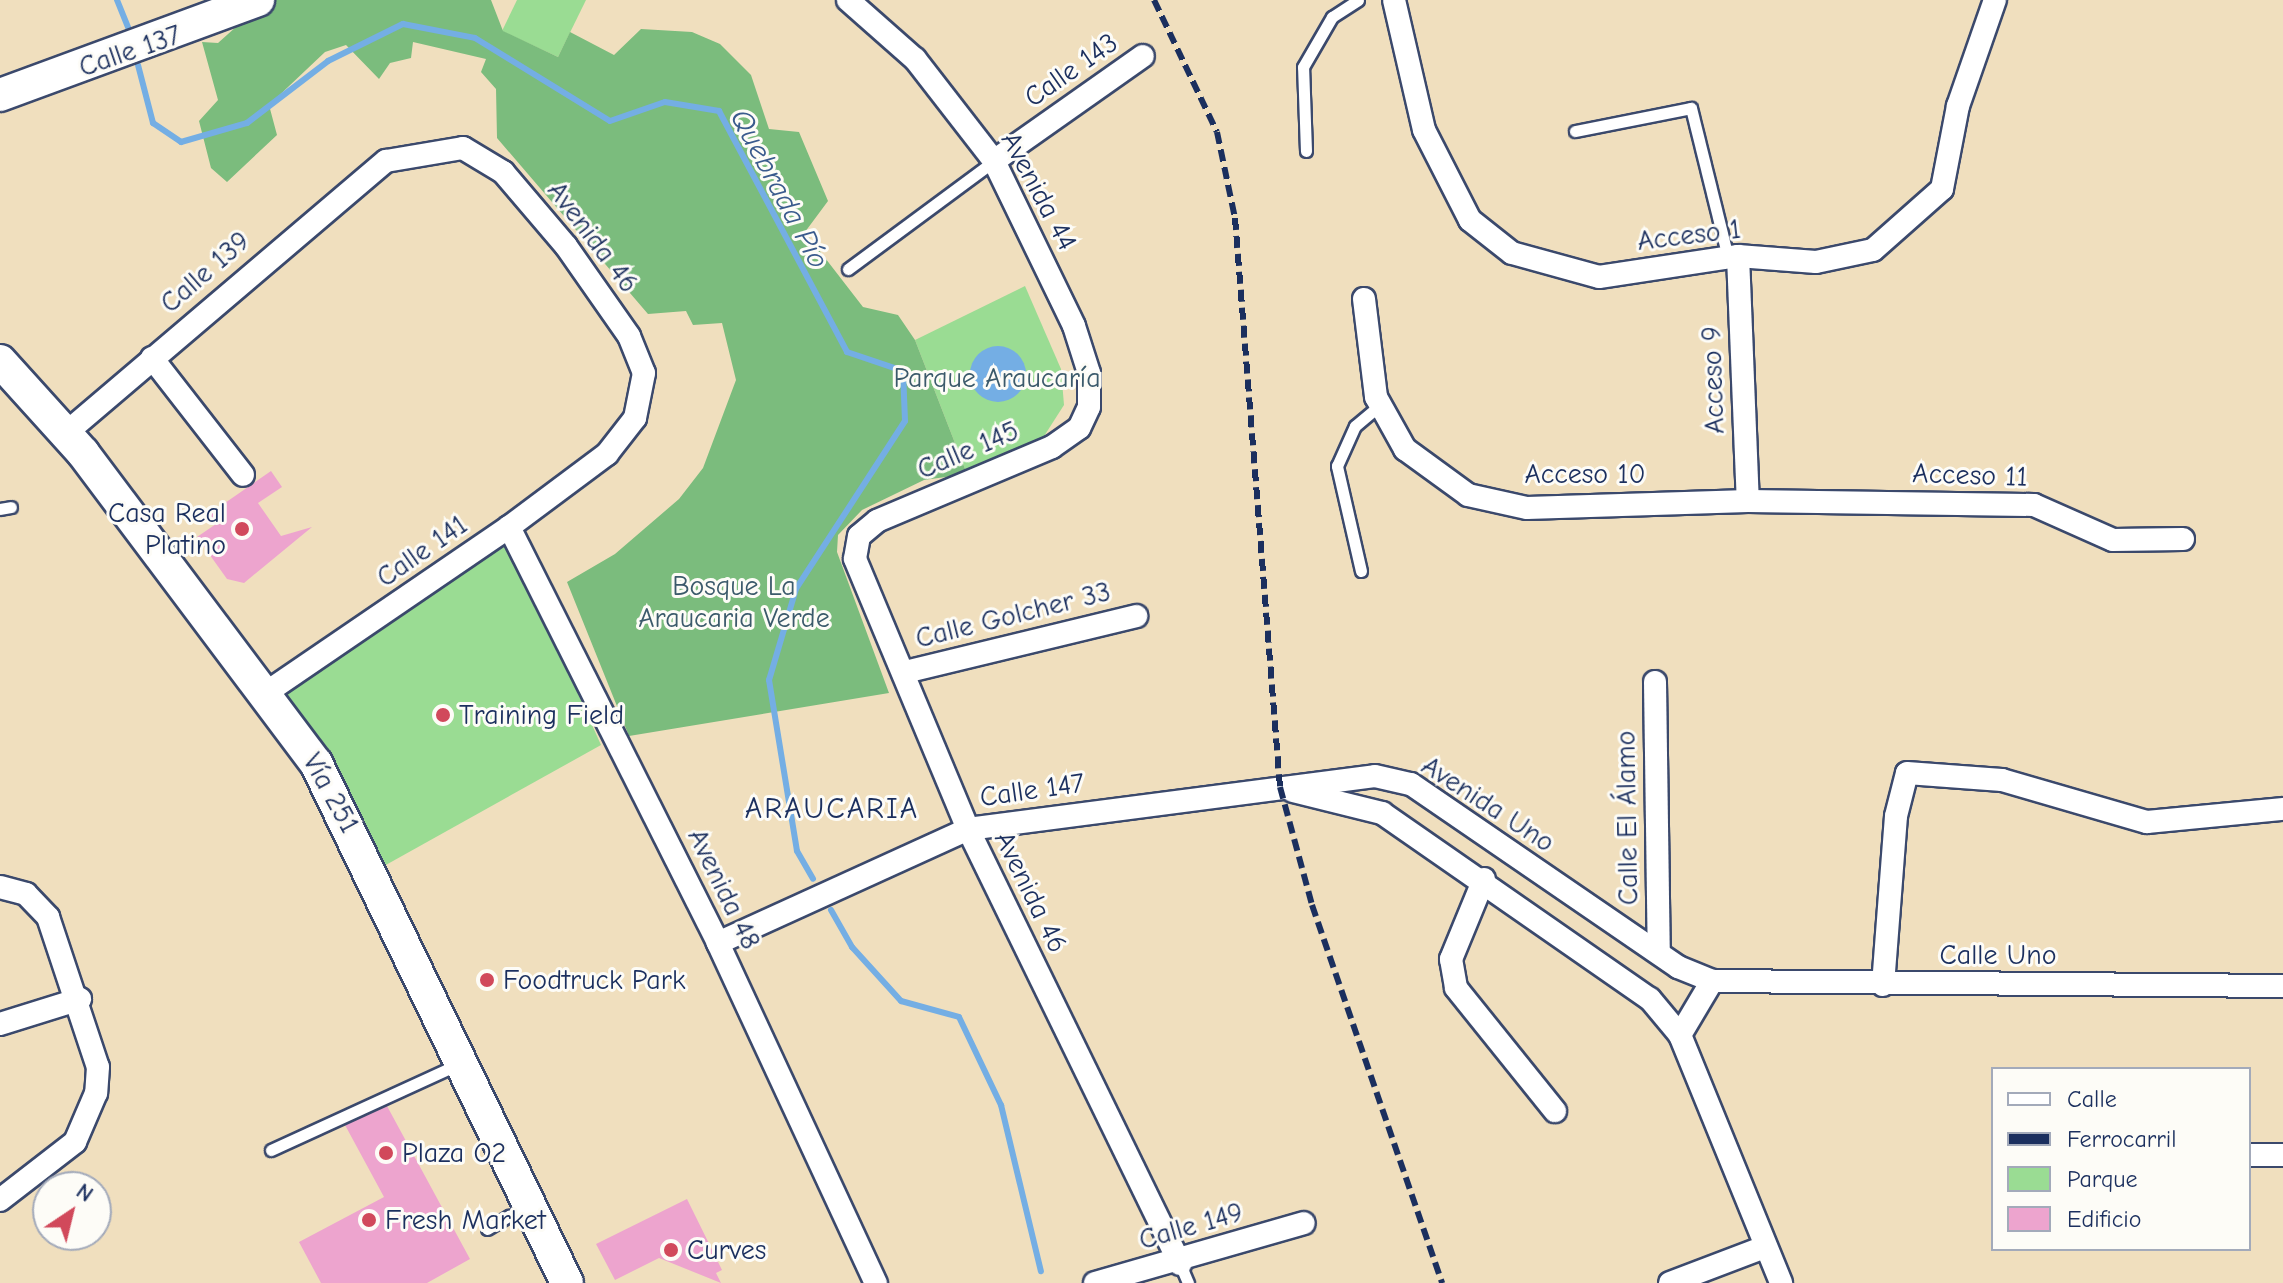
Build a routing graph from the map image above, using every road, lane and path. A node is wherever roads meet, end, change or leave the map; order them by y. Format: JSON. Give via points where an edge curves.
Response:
{"nodes":[{"id":1,"x":258,"y":0,"type":"edge"},
{"id":2,"x":848,"y":0,"type":"edge"},
{"id":3,"x":1358,"y":0,"type":"edge"},
{"id":4,"x":1394,"y":0,"type":"edge"},
{"id":5,"x":1995,"y":0,"type":"edge"},
{"id":6,"x":1143,"y":56,"type":"dead end"},
{"id":7,"x":0,"y":95,"type":"edge"},
{"id":8,"x":1575,"y":131,"type":"dead end"},
{"id":9,"x":1306,"y":151,"type":"dead end"},
{"id":10,"x":386,"y":161,"type":"joint"},
{"id":11,"x":994,"y":161,"type":"junction"},
{"id":12,"x":1733,"y":257,"type":"junction"},
{"id":13,"x":848,"y":269,"type":"dead end"},
{"id":14,"x":1364,"y":299,"type":"dead end"},
{"id":15,"x":152,"y":358,"type":"junction"},
{"id":16,"x":0,"y":361,"type":"edge"},
{"id":17,"x":1381,"y":404,"type":"junction"},
{"id":18,"x":1089,"y":407,"type":"joint"},
{"id":19,"x":66,"y":433,"type":"junction"},
{"id":20,"x":607,"y":454,"type":"joint"},
{"id":21,"x":243,"y":475,"type":"dead end"},
{"id":22,"x":1748,"y":501,"type":"junction"},
{"id":23,"x":509,"y":527,"type":"junction"},
{"id":24,"x":859,"y":536,"type":"joint"},
{"id":25,"x":2183,"y":539,"type":"dead end"},
{"id":26,"x":1361,"y":571,"type":"dead end"},
{"id":27,"x":1136,"y":616,"type":"dead end"},
{"id":28,"x":905,"y":672,"type":"junction"},
{"id":29,"x":1655,"y":682,"type":"dead end"},
{"id":30,"x":267,"y":692,"type":"junction"},
{"id":31,"x":1280,"y":787,"type":"junction"},
{"id":32,"x":2283,"y":809,"type":"edge"},
{"id":33,"x":968,"y":829,"type":"junction"},
{"id":34,"x":1484,"y":879,"type":"junction"},
{"id":35,"x":0,"y":887,"type":"edge"},
{"id":36,"x":718,"y":943,"type":"junction"},
{"id":37,"x":1659,"y":953,"type":"junction"},
{"id":38,"x":1883,"y":985,"type":"junction"},
{"id":39,"x":2283,"y":986,"type":"edge"},
{"id":40,"x":1702,"y":994,"type":"junction"},
{"id":41,"x":80,"y":999,"type":"junction"},
{"id":42,"x":1650,"y":999,"type":"junction"},
{"id":43,"x":0,"y":1024,"type":"edge"},
{"id":44,"x":1680,"y":1035,"type":"junction"},
{"id":45,"x":460,"y":1064,"type":"junction"},
{"id":46,"x":1555,"y":1111,"type":"dead end"},
{"id":47,"x":271,"y":1150,"type":"dead end"},
{"id":48,"x":2251,"y":1155,"type":"edge"},
{"id":49,"x":2283,"y":1155,"type":"edge"},
{"id":50,"x":0,"y":1200,"type":"edge"},
{"id":51,"x":534,"y":1218,"type":"junction"},
{"id":52,"x":1304,"y":1223,"type":"dead end"},
{"id":53,"x":487,"y":1229,"type":"dead end"},
{"id":54,"x":1765,"y":1247,"type":"junction"},
{"id":55,"x":1184,"y":1273,"type":"edge"},
{"id":56,"x":567,"y":1283,"type":"edge"},
{"id":57,"x":876,"y":1283,"type":"edge"},
{"id":58,"x":1095,"y":1283,"type":"edge"},
{"id":59,"x":1670,"y":1283,"type":"edge"},
{"id":60,"x":1781,"y":1283,"type":"edge"}],
"edges":[{"from":1,"to":7,"type":"main road","name":"Calle 137"},
{"from":2,"to":11,"type":"street","name":"Avenida 44","via":[[915,59]]},
{"from":3,"to":9,"type":"lane","via":[[1332,17],[1303,67]]},
{"from":4,"to":12,"type":"street","name":"Acceso 1","via":[[1424,130],[1443,181],[1480,228],[1512,253],[1599,277]]},
{"from":5,"to":12,"type":"street","name":"Acceso 1","via":[[1958,106],[1942,189],[1913,222],[1873,250],[1816,262]]},
{"from":6,"to":11,"type":"street","name":"Calle 143"},
{"from":8,"to":12,"type":"lane","via":[[1691,108]]},
{"from":10,"to":15,"type":"street","name":"Calle 139"},
{"from":10,"to":20,"type":"street","name":"Avenida 46","via":[[463,148],[503,172],[566,246],[629,336],[644,373],[635,418]]},
{"from":11,"to":13,"type":"lane"},
{"from":11,"to":18,"type":"street","name":"Avenida 44","via":[[1074,326]]},
{"from":12,"to":22,"type":"street","name":"Acceso 9"},
{"from":14,"to":17,"type":"street","name":"Acceso 10"},
{"from":15,"to":19,"type":"street","name":"Calle 139"},
{"from":15,"to":21,"type":"street"},
{"from":16,"to":19,"type":"main road","name":"Vía 251"},
{"from":17,"to":22,"type":"street","name":"Acceso 10","via":[[1405,449],[1468,495],[1527,508]]},
{"from":17,"to":26,"type":"lane","via":[[1355,426],[1337,466]]},
{"from":18,"to":24,"type":"street","name":"Calle 145","via":[[1079,428],[1052,447],[877,521]]},
{"from":19,"to":30,"type":"main road","name":"Vía 251"},
{"from":20,"to":23,"type":"street","name":"Calle 141"},
{"from":22,"to":25,"type":"street","name":"Acceso 11","via":[[2034,505],[2113,540]]},
{"from":23,"to":30,"type":"street","name":"Calle 141"},
{"from":23,"to":36,"type":"street","name":"Avenida 48"},
{"from":24,"to":28,"type":"street","name":"Avenida 46","via":[[855,559]]},
{"from":27,"to":28,"type":"street","name":"Calle Golcher 33"},
{"from":28,"to":33,"type":"street","name":"Avenida 46"},
{"from":29,"to":37,"type":"street","name":"Calle El Álamo"},
{"from":30,"to":45,"type":"main road","name":"Vía 251","via":[[352,827]]},
{"from":31,"to":33,"type":"street","name":"Calle 147"},
{"from":31,"to":34,"type":"street","via":[[1382,813]]},
{"from":31,"to":37,"type":"street","name":"Avenida Uno","via":[[1375,776],[1411,784]]},
{"from":32,"to":38,"type":"street","via":[[2147,822],[2002,780],[1907,773],[1896,816]]},
{"from":33,"to":36,"type":"street","name":"Calle 147"},
{"from":33,"to":55,"type":"street","name":"Avenida 46"},
{"from":34,"to":42,"type":"street"},
{"from":34,"to":46,"type":"street","via":[[1451,959],[1456,988]]},
{"from":35,"to":41,"type":"street","via":[[26,894],[48,917]]},
{"from":36,"to":57,"type":"street","name":"Avenida 48"},
{"from":37,"to":40,"type":"street","name":"Avenida Uno"},
{"from":38,"to":39,"type":"street","name":"Calle Uno"},
{"from":38,"to":40,"type":"street","name":"Calle Uno"},
{"from":40,"to":42,"type":"street","name":"Calle Uno"},
{"from":40,"to":44,"type":"street"},
{"from":41,"to":43,"type":"street"},
{"from":41,"to":50,"type":"street","via":[[98,1067],[96,1093],[75,1142]]},
{"from":42,"to":44,"type":"street"},
{"from":44,"to":54,"type":"street"},
{"from":45,"to":47,"type":"lane"},
{"from":45,"to":51,"type":"main road","name":"Vía 251"},
{"from":48,"to":49,"type":"street"},
{"from":51,"to":53,"type":"lane","via":[[509,1216]]},
{"from":51,"to":56,"type":"main road","name":"Vía 251"},
{"from":52,"to":55,"type":"street","name":"Calle 149"},
{"from":54,"to":59,"type":"street"},
{"from":54,"to":60,"type":"street"},
{"from":55,"to":58,"type":"street","name":"Calle 149"}]}
